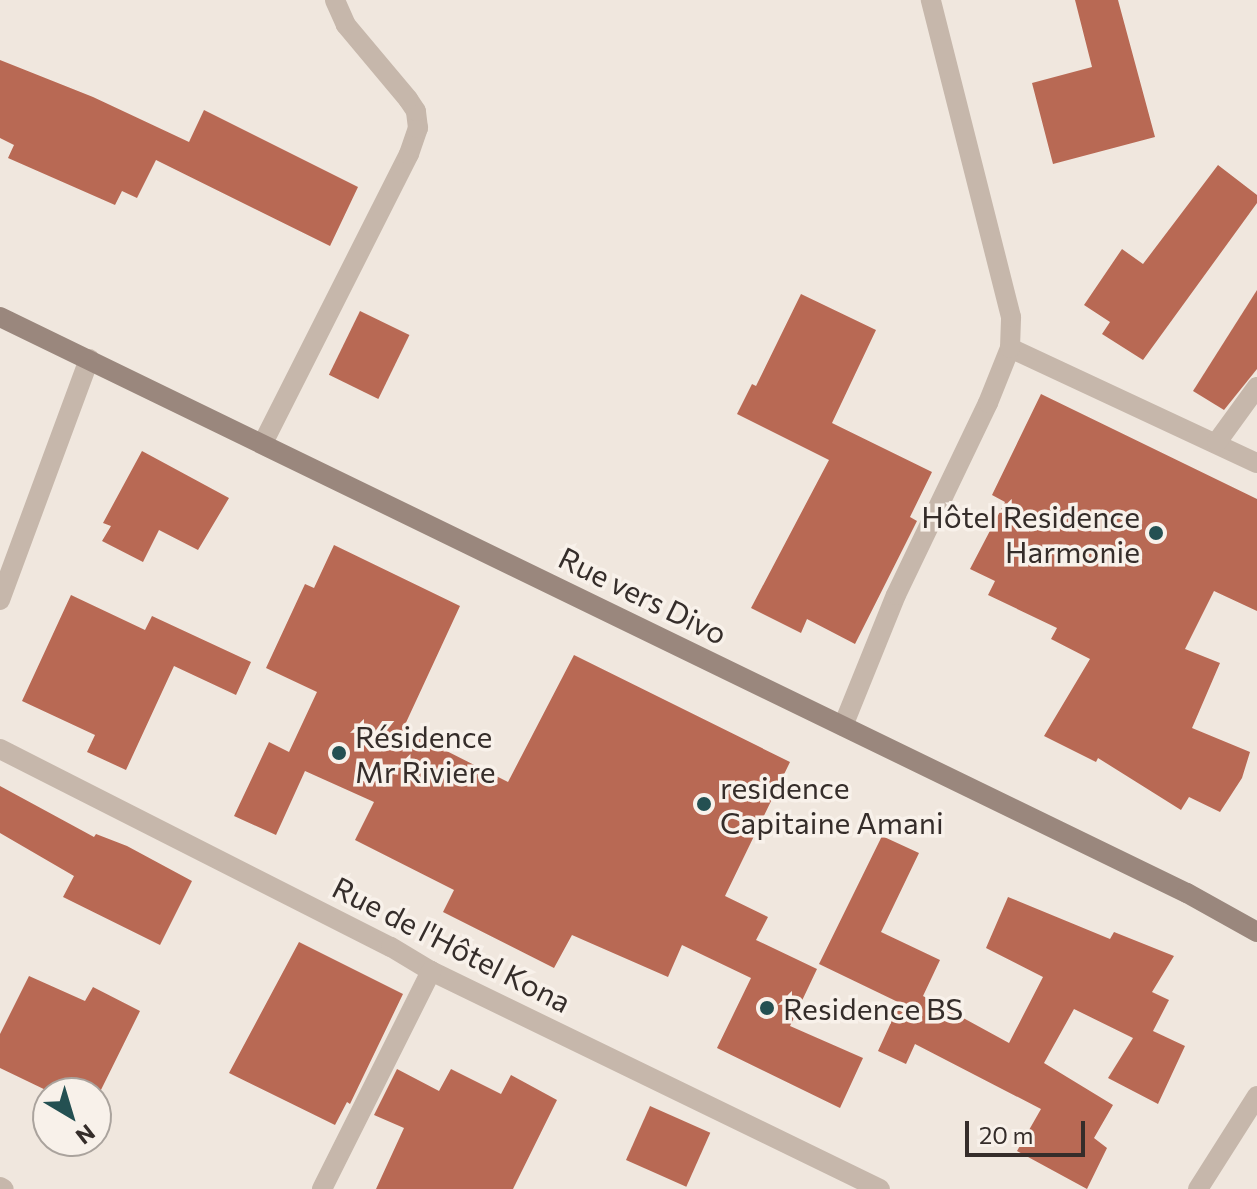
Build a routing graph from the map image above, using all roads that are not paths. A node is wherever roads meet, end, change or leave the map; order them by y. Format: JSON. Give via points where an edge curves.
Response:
{"nodes":[{"id":1,"x":335,"y":0,"type":"edge"},
{"id":2,"x":931,"y":0,"type":"edge"},
{"id":3,"x":0,"y":317,"type":"edge"},
{"id":4,"x":1010,"y":348,"type":"junction"},
{"id":5,"x":89,"y":359,"type":"junction"},
{"id":6,"x":1257,"y":387,"type":"edge"},
{"id":7,"x":1217,"y":442,"type":"junction"},
{"id":8,"x":263,"y":443,"type":"junction"},
{"id":9,"x":1257,"y":463,"type":"edge"},
{"id":10,"x":0,"y":600,"type":"edge"},
{"id":11,"x":843,"y":726,"type":"junction"},
{"id":12,"x":0,"y":749,"type":"edge"},
{"id":13,"x":1257,"y":932,"type":"edge"},
{"id":14,"x":431,"y":971,"type":"junction"},
{"id":15,"x":1257,"y":1096,"type":"edge"},
{"id":16,"x":322,"y":1189,"type":"edge"},
{"id":17,"x":880,"y":1189,"type":"edge"},
{"id":18,"x":1198,"y":1189,"type":"edge"}],
"edges":[{"from":1,"to":8,"type":"street","via":[[346,25],[416,111],[418,128]]},
{"from":2,"to":4,"type":"street","via":[[1011,317]]},
{"from":3,"to":5,"type":"main road","name":"Rue vers Divo"},
{"from":4,"to":7,"type":"street"},
{"from":4,"to":11,"type":"street","via":[[896,595]]},
{"from":5,"to":8,"type":"main road","name":"Rue vers Divo"},
{"from":5,"to":10,"type":"street"},
{"from":6,"to":7,"type":"street"},
{"from":7,"to":9,"type":"street"},
{"from":8,"to":11,"type":"main road","name":"Rue vers Divo"},
{"from":11,"to":13,"type":"main road","name":"Rue vers Divo"},
{"from":12,"to":14,"type":"street","name":"Rue de l'Hôtel Kona"},
{"from":14,"to":16,"type":"street"},
{"from":14,"to":17,"type":"street","name":"Rue de l'Hôtel Kona"},
{"from":15,"to":18,"type":"street"}]}
